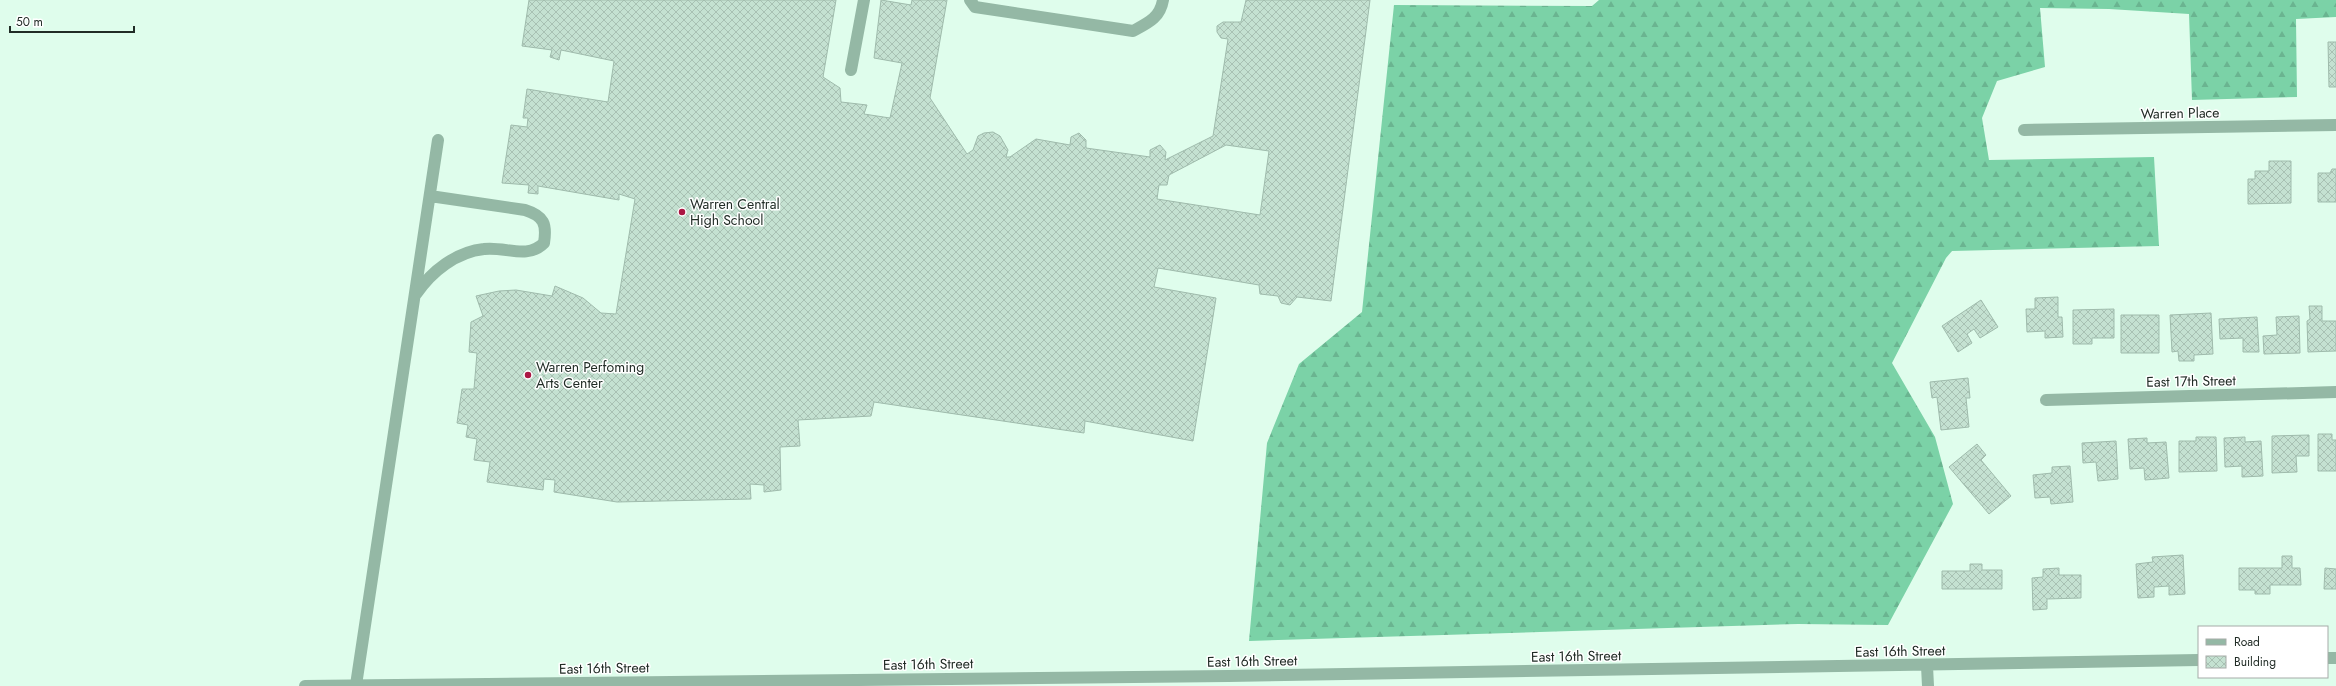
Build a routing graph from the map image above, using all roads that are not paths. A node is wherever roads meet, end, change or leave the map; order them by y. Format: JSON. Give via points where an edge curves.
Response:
{"nodes":[{"id":1,"x":864,"y":0,"type":"edge"},
{"id":2,"x":970,"y":0,"type":"edge"},
{"id":3,"x":1163,"y":0,"type":"edge"},
{"id":4,"x":851,"y":70,"type":"dead end"},
{"id":5,"x":2336,"y":125,"type":"edge"},
{"id":6,"x":2024,"y":130,"type":"dead end"},
{"id":7,"x":438,"y":140,"type":"dead end"},
{"id":8,"x":430,"y":196,"type":"junction"},
{"id":9,"x":415,"y":297,"type":"junction"},
{"id":10,"x":2336,"y":392,"type":"edge"},
{"id":11,"x":2046,"y":400,"type":"dead end"},
{"id":12,"x":2198,"y":660,"type":"edge"},
{"id":13,"x":1927,"y":666,"type":"junction"},
{"id":14,"x":356,"y":685,"type":"edge"},
{"id":15,"x":305,"y":686,"type":"edge"},
{"id":16,"x":1928,"y":686,"type":"edge"}],
"edges":[{"from":1,"to":4,"type":"street"},
{"from":2,"to":3,"type":"street","via":[[975,7],[1133,31],[1150,22],[1161,11]]},
{"from":5,"to":6,"type":"street","name":"Warren Place"},
{"from":7,"to":8,"type":"street"},
{"from":8,"to":9,"type":"street"},
{"from":8,"to":9,"type":"street","via":[[525,210],[537,214],[544,223],[546,232],[544,243],[530,252],[485,249],[459,257],[432,274]]},
{"from":9,"to":14,"type":"street"},
{"from":10,"to":11,"type":"street","name":"East 17th Street"},
{"from":12,"to":13,"type":"street","name":"East 16th Street"},
{"from":13,"to":14,"type":"street","name":"East 16th Street","via":[[1197,677]]},
{"from":13,"to":16,"type":"street"},
{"from":14,"to":15,"type":"street","name":"East 16th Street"}]}
